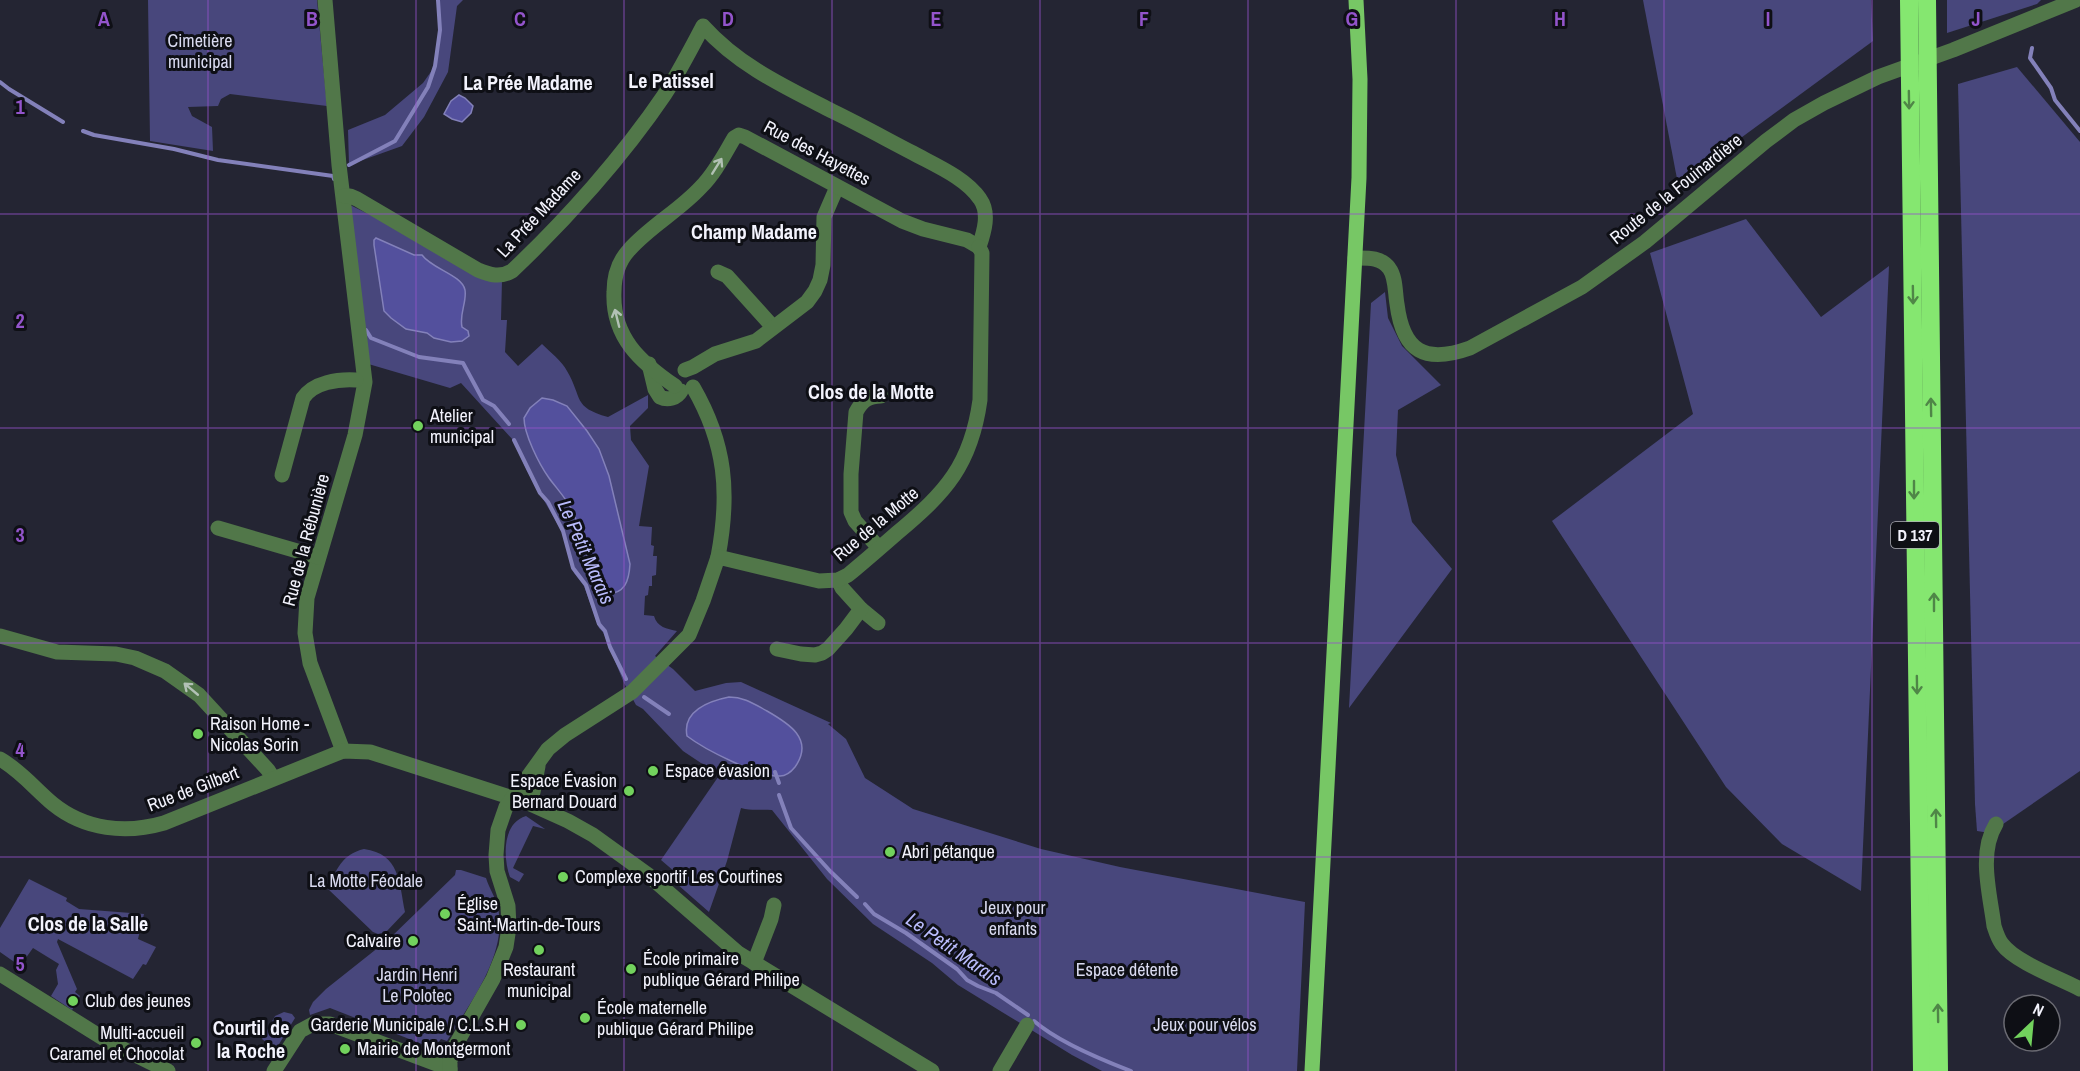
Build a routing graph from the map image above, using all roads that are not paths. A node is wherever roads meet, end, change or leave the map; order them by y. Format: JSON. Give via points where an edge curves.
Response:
{"nodes":[{"id":1,"x":325,"y":0,"type":"edge"},
{"id":2,"x":1356,"y":0,"type":"edge"},
{"id":3,"x":1909,"y":0,"type":"edge"},
{"id":4,"x":1927,"y":0,"type":"edge"},
{"id":5,"x":2076,"y":0,"type":"edge"},
{"id":6,"x":704,"y":26,"type":"joint"},
{"id":7,"x":837,"y":187,"type":"junction"},
{"id":8,"x":344,"y":196,"type":"junction"},
{"id":9,"x":979,"y":247,"type":"junction"},
{"id":10,"x":1355,"y":258,"type":"junction"},
{"id":11,"x":718,"y":272,"type":"dead end"},
{"id":12,"x":773,"y":327,"type":"junction"},
{"id":13,"x":649,"y":364,"type":"junction"},
{"id":14,"x":356,"y":380,"type":"dead end"},
{"id":15,"x":685,"y":383,"type":"junction"},
{"id":16,"x":881,"y":396,"type":"dead end"},
{"id":17,"x":282,"y":475,"type":"dead end"},
{"id":18,"x":218,"y":528,"type":"dead end"},
{"id":19,"x":879,"y":548,"type":"junction"},
{"id":20,"x":318,"y":557,"type":"junction"},
{"id":21,"x":718,"y":557,"type":"junction"},
{"id":22,"x":838,"y":580,"type":"junction"},
{"id":23,"x":861,"y":609,"type":"junction"},
{"id":24,"x":878,"y":623,"type":"dead end"},
{"id":25,"x":0,"y":636,"type":"edge"},
{"id":26,"x":777,"y":649,"type":"dead end"},
{"id":27,"x":344,"y":751,"type":"junction"},
{"id":28,"x":0,"y":759,"type":"edge"},
{"id":29,"x":538,"y":764,"type":"junction"},
{"id":30,"x":273,"y":778,"type":"junction"},
{"id":31,"x":512,"y":798,"type":"junction"},
{"id":32,"x":528,"y":803,"type":"junction"},
{"id":33,"x":1996,"y":824,"type":"dead end"},
{"id":34,"x":774,"y":905,"type":"dead end"},
{"id":35,"x":754,"y":963,"type":"junction"},
{"id":36,"x":0,"y":974,"type":"edge"},
{"id":37,"x":2080,"y":989,"type":"edge"},
{"id":38,"x":1027,"y":1025,"type":"dead end"},
{"id":39,"x":450,"y":1070,"type":"edge"},
{"id":40,"x":168,"y":1071,"type":"edge"},
{"id":41,"x":274,"y":1071,"type":"edge"},
{"id":42,"x":932,"y":1071,"type":"edge"},
{"id":43,"x":1000,"y":1071,"type":"edge"},
{"id":44,"x":1312,"y":1071,"type":"edge"},
{"id":45,"x":1922,"y":1071,"type":"edge"},
{"id":46,"x":1939,"y":1071,"type":"edge"}],
"edges":[{"from":1,"to":8,"type":"street","name":"Rue de la Rébunière"},
{"from":2,"to":10,"type":"main road","via":[[1360,122]]},
{"from":3,"to":45,"type":"highway","number":"D 137","one_way":true},
{"from":46,"to":4,"type":"highway","number":"D 137","one_way":true},
{"from":5,"to":10,"type":"street","name":"Route de la Fouinardière","via":[[1824,102],[1766,141],[1645,242],[1582,287],[1470,348],[1437,356],[1414,347],[1401,327],[1390,269],[1377,259]]},
{"from":6,"to":8,"type":"street","name":"La Prée Madame","via":[[664,95],[630,140],[549,234],[507,274],[489,275],[478,270],[357,199]]},
{"from":6,"to":9,"type":"street","name":"Rue de la Motte","via":[[762,75],[962,182],[985,207]]},
{"from":7,"to":9,"type":"street","name":"Rue des Hayettes","via":[[902,221]]},
{"from":7,"to":12,"type":"street","via":[[824,217],[823,265],[818,285],[807,302]]},
{"from":13,"to":7,"type":"street","name":"Rue des Hayettes","one_way":true,"via":[[630,347],[618,325],[615,273],[634,244],[701,188],[734,138],[745,136]]},
{"from":8,"to":20,"type":"street","name":"Rue de la Rébunière","via":[[365,382],[355,435]]},
{"from":9,"to":19,"type":"street","name":"Rue de la Motte","via":[[980,400],[970,444],[940,495]]},
{"from":10,"to":44,"type":"main road"},
{"from":11,"to":12,"type":"street","via":[[727,276]]},
{"from":12,"to":15,"type":"street","via":[[748,345],[715,354]]},
{"from":13,"to":15,"type":"street"},
{"from":13,"to":15,"type":"street","name":"Rue des Hayettes","via":[[660,397],[679,396]]},
{"from":14,"to":17,"type":"street","via":[[319,385],[308,391]]},
{"from":15,"to":21,"type":"street","via":[[719,446],[725,478]]},
{"from":16,"to":19,"type":"street","via":[[867,398],[856,412],[850,504],[855,521]]},
{"from":18,"to":20,"type":"street"},
{"from":19,"to":22,"type":"street","name":"Rue de la Motte"},
{"from":20,"to":27,"type":"street","name":"Rue de la Rébunière","via":[[307,598],[305,633],[310,663]]},
{"from":21,"to":22,"type":"street","name":"Rue de la Motte","via":[[819,581]]},
{"from":21,"to":29,"type":"street","via":[[689,635],[632,692],[565,735]]},
{"from":22,"to":23,"type":"street"},
{"from":23,"to":24,"type":"street"},
{"from":23,"to":26,"type":"street","via":[[822,653]]},
{"from":30,"to":25,"type":"street","one_way":true,"via":[[199,695],[165,671],[135,658],[44,650]]},
{"from":27,"to":30,"type":"street","name":"Rue de Gilbert"},
{"from":27,"to":31,"type":"street","via":[[370,752]]},
{"from":28,"to":30,"type":"street","name":"Rue de Gilbert","via":[[70,816],[119,829],[164,823]]},
{"from":29,"to":31,"type":"street"},
{"from":29,"to":32,"type":"street"},
{"from":31,"to":32,"type":"street"},
{"from":31,"to":39,"type":"street","via":[[498,830],[496,855],[508,906],[506,947],[494,979],[455,1046]]},
{"from":32,"to":35,"type":"street","via":[[620,852],[720,939]]},
{"from":33,"to":37,"type":"street","via":[[1986,855],[1998,938],[2010,953]]},
{"from":34,"to":35,"type":"street"},
{"from":35,"to":42,"type":"street"},
{"from":36,"to":40,"type":"street","via":[[109,1042]]},
{"from":38,"to":43,"type":"street"},
{"from":39,"to":41,"type":"street","via":[[340,1027],[320,1023],[300,1031]]}]}
